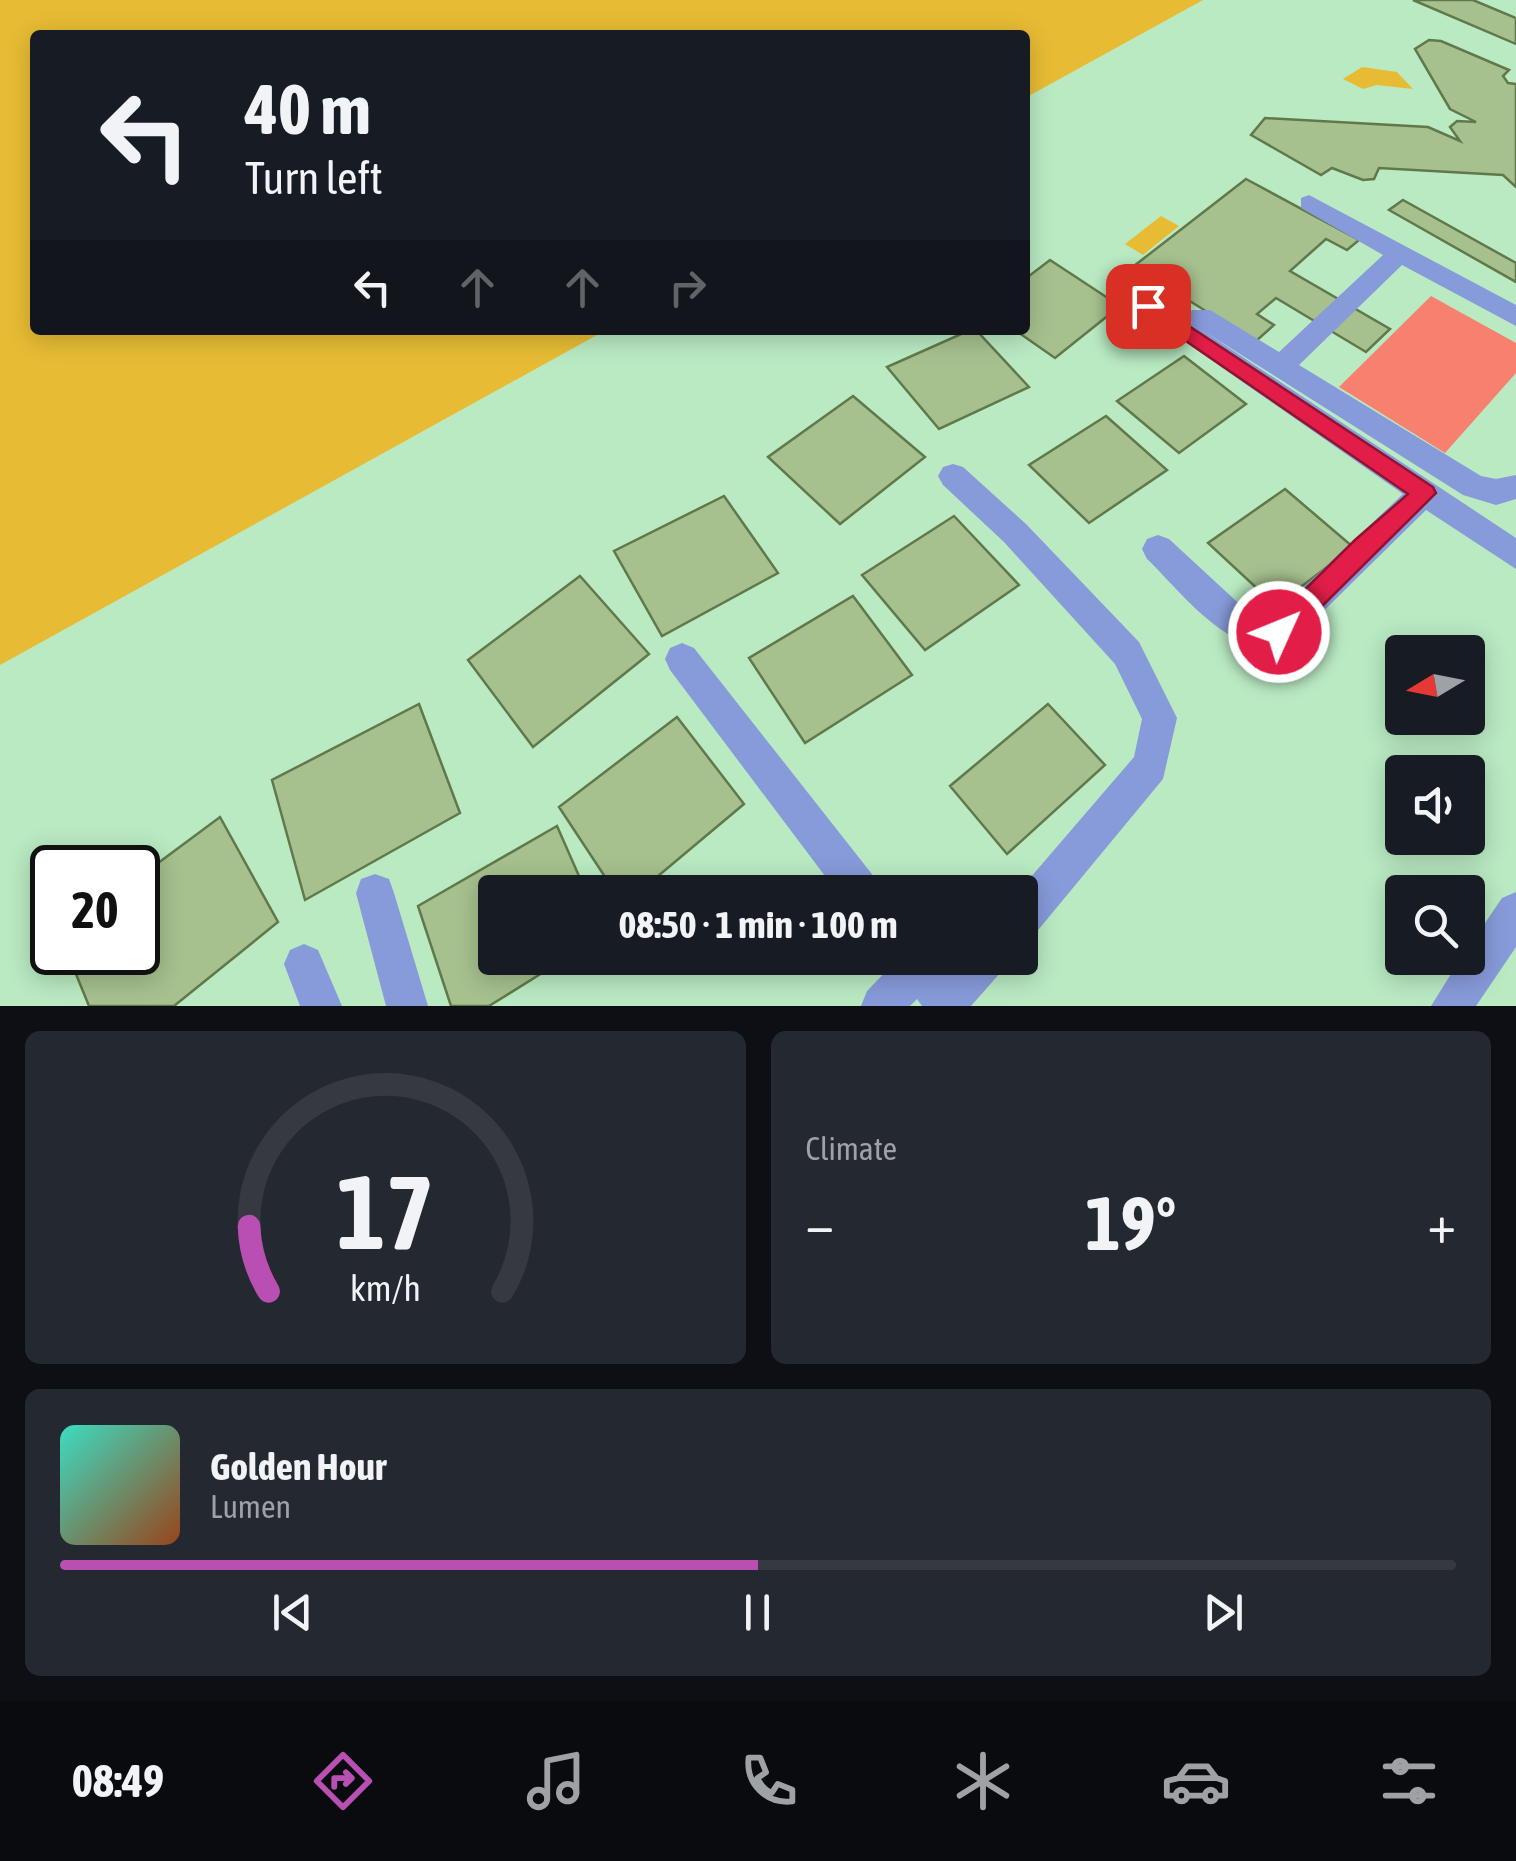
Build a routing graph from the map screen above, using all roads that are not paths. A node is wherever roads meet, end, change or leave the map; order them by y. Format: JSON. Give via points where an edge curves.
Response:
{"nodes":[{"id":1,"x":1309,"y":203,"type":"dead end"},
{"id":2,"x":1400,"y":253,"type":"junction"},
{"id":3,"x":1148,"y":306,"type":"dead end"},
{"id":4,"x":1201,"y":317,"type":"dead end"},
{"id":5,"x":1516,"y":317,"type":"edge"},
{"id":6,"x":1280,"y":367,"type":"junction"},
{"id":7,"x":952,"y":476,"type":"dead end"},
{"id":8,"x":1516,"y":487,"type":"edge"},
{"id":9,"x":1425,"y":493,"type":"junction"},
{"id":10,"x":1158,"y":549,"type":"dead end"},
{"id":11,"x":1516,"y":555,"type":"edge"},
{"id":12,"x":682,"y":659,"type":"dead end"},
{"id":13,"x":848,"y":875,"type":"edge"},
{"id":14,"x":375,"y":893,"type":"dead end"},
{"id":15,"x":1038,"y":899,"type":"edge"},
{"id":16,"x":1516,"y":912,"type":"edge"},
{"id":17,"x":304,"y":964,"type":"dead end"},
{"id":18,"x":905,"y":975,"type":"edge"},
{"id":19,"x":925,"y":975,"type":"edge"},
{"id":20,"x":972,"y":975,"type":"edge"},
{"id":21,"x":947,"y":1004,"type":"edge"},
{"id":22,"x":322,"y":1006,"type":"edge"},
{"id":23,"x":407,"y":1006,"type":"edge"},
{"id":24,"x":882,"y":1006,"type":"edge"},
{"id":25,"x":1452,"y":1006,"type":"edge"}],
"edges":[{"from":1,"to":2,"type":"street"},
{"from":2,"to":5,"type":"street"},
{"from":2,"to":6,"type":"street"},
{"from":3,"to":9,"type":"street"},
{"from":4,"to":6,"type":"street"},
{"from":6,"to":8,"type":"street","via":[[1472,486],[1496,492]]},
{"from":7,"to":15,"type":"street","via":[[1016,533],[1126,654],[1160,718],[1150,766]]},
{"from":9,"to":10,"type":"street","via":[[1279,632],[1239,625]]},
{"from":9,"to":11,"type":"street"},
{"from":12,"to":13,"type":"street"},
{"from":14,"to":23,"type":"street"},
{"from":16,"to":25,"type":"street"},
{"from":17,"to":22,"type":"street"},
{"from":18,"to":24,"type":"street"},
{"from":19,"to":21,"type":"street"},
{"from":20,"to":21,"type":"street"}]}
